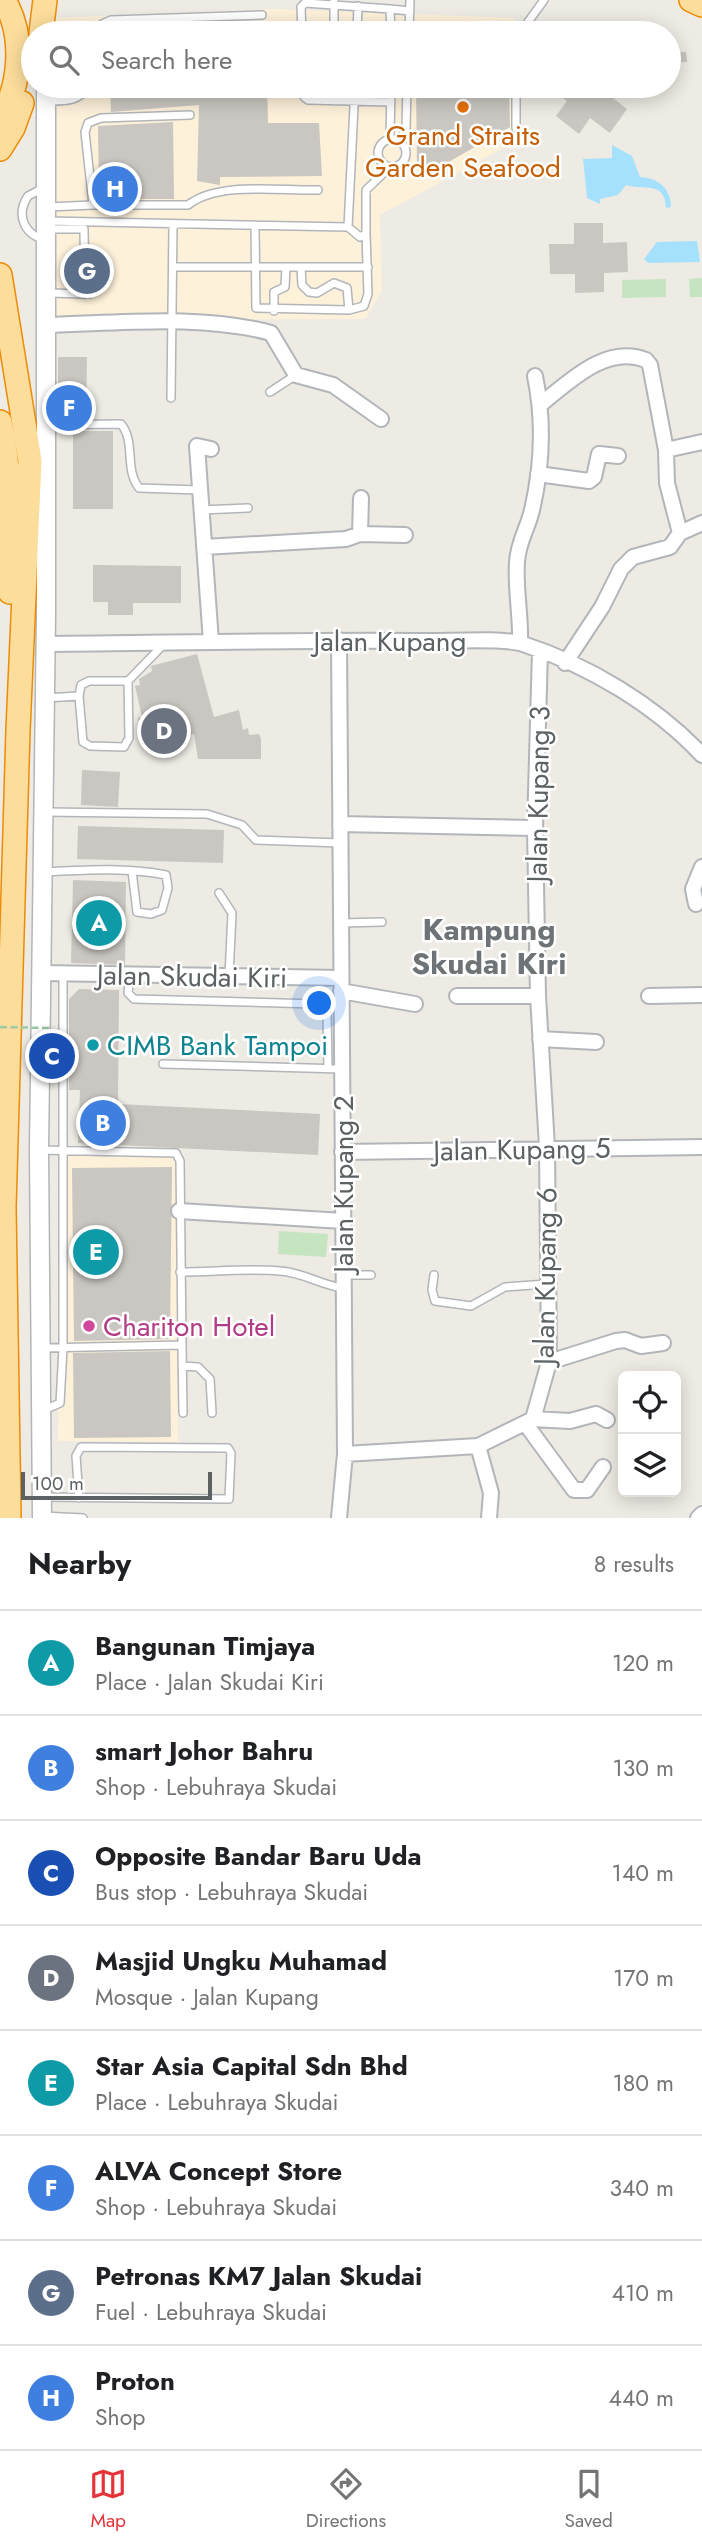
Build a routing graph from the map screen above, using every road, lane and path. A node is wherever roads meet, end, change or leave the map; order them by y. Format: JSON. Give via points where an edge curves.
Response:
{"nodes":[{"id":1,"x":4,"y":0,"type":"edge"},
{"id":2,"x":45,"y":0,"type":"edge"},
{"id":3,"x":410,"y":0,"type":"edge"},
{"id":4,"x":544,"y":0,"type":"edge"},
{"id":5,"x":691,"y":0,"type":"edge"},
{"id":6,"x":334,"y":2,"type":"edge"},
{"id":7,"x":358,"y":5,"type":"junction"},
{"id":8,"x":702,"y":5,"type":"edge"},
{"id":9,"x":390,"y":9,"type":"junction"},
{"id":10,"x":410,"y":10,"type":"junction"},
{"id":11,"x":262,"y":15,"type":"dead end"},
{"id":12,"x":44,"y":21,"type":"edge"},
{"id":13,"x":109,"y":21,"type":"edge"},
{"id":14,"x":302,"y":21,"type":"edge"},
{"id":15,"x":334,"y":21,"type":"edge"},
{"id":16,"x":357,"y":21,"type":"edge"},
{"id":17,"x":390,"y":21,"type":"edge"},
{"id":18,"x":410,"y":21,"type":"edge"},
{"id":19,"x":529,"y":21,"type":"edge"},
{"id":20,"x":22,"y":98,"type":"edge"},
{"id":21,"x":47,"y":98,"type":"edge"},
{"id":22,"x":305,"y":98,"type":"edge"},
{"id":23,"x":391,"y":98,"type":"edge"},
{"id":24,"x":407,"y":98,"type":"edge"},
{"id":25,"x":516,"y":98,"type":"edge"},
{"id":26,"x":354,"y":100,"type":"junction"},
{"id":27,"x":333,"y":101,"type":"joint"},
{"id":28,"x":391,"y":102,"type":"junction"},
{"id":29,"x":190,"y":115,"type":"dead end"},
{"id":30,"x":0,"y":120,"type":"edge"},
{"id":31,"x":516,"y":128,"type":"dead end"},
{"id":32,"x":390,"y":138,"type":"junction"},
{"id":33,"x":400,"y":141,"type":"junction"},
{"id":34,"x":0,"y":149,"type":"edge"},
{"id":35,"x":390,"y":167,"type":"junction"},
{"id":36,"x":47,"y":186,"type":"junction"},
{"id":37,"x":318,"y":190,"type":"dead end"},
{"id":38,"x":93,"y":205,"type":"junction"},
{"id":39,"x":47,"y":225,"type":"junction"},
{"id":40,"x":81,"y":225,"type":"junction"},
{"id":41,"x":173,"y":225,"type":"junction"},
{"id":42,"x":256,"y":225,"type":"junction"},
{"id":43,"x":348,"y":227,"type":"junction"},
{"id":44,"x":366,"y":234,"type":"junction"},
{"id":45,"x":173,"y":267,"type":"junction"},
{"id":46,"x":255,"y":267,"type":"junction"},
{"id":47,"x":286,"y":267,"type":"junction"},
{"id":48,"x":301,"y":267,"type":"junction"},
{"id":49,"x":368,"y":267,"type":"junction"},
{"id":50,"x":0,"y":275,"type":"edge"},
{"id":51,"x":48,"y":293,"type":"junction"},
{"id":52,"x":349,"y":310,"type":"junction"},
{"id":53,"x":274,"y":311,"type":"junction"},
{"id":54,"x":172,"y":323,"type":"junction"},
{"id":55,"x":48,"y":325,"type":"junction"},
{"id":56,"x":296,"y":375,"type":"junction"},
{"id":57,"x":535,"y":376,"type":"dead end"},
{"id":58,"x":270,"y":393,"type":"dead end"},
{"id":59,"x":171,"y":398,"type":"dead end"},
{"id":60,"x":541,"y":404,"type":"junction"},
{"id":61,"x":381,"y":419,"type":"dead end"},
{"id":62,"x":0,"y":422,"type":"edge"},
{"id":63,"x":47,"y":425,"type":"junction"},
{"id":64,"x":702,"y":442,"type":"edge"},
{"id":65,"x":211,"y":449,"type":"dead end"},
{"id":66,"x":666,"y":450,"type":"junction"},
{"id":67,"x":618,"y":456,"type":"dead end"},
{"id":68,"x":538,"y":474,"type":"junction"},
{"id":69,"x":199,"y":489,"type":"junction"},
{"id":70,"x":362,"y":498,"type":"dead end"},
{"id":71,"x":248,"y":508,"type":"dead end"},
{"id":72,"x":201,"y":510,"type":"junction"},
{"id":73,"x":702,"y":523,"type":"edge"},
{"id":74,"x":680,"y":533,"type":"junction"},
{"id":75,"x":360,"y":534,"type":"junction"},
{"id":76,"x":405,"y":535,"type":"dead end"},
{"id":77,"x":204,"y":547,"type":"junction"},
{"id":78,"x":339,"y":640,"type":"junction"},
{"id":79,"x":211,"y":642,"type":"junction"},
{"id":80,"x":520,"y":642,"type":"junction"},
{"id":81,"x":165,"y":643,"type":"junction"},
{"id":82,"x":45,"y":644,"type":"junction"},
{"id":83,"x":540,"y":651,"type":"junction"},
{"id":84,"x":565,"y":663,"type":"junction"},
{"id":85,"x":128,"y":681,"type":"junction"},
{"id":86,"x":79,"y":696,"type":"junction"},
{"id":87,"x":44,"y":698,"type":"junction"},
{"id":88,"x":18,"y":730,"type":"junction"},
{"id":89,"x":702,"y":755,"type":"edge"},
{"id":90,"x":43,"y":812,"type":"junction"},
{"id":91,"x":340,"y":824,"type":"junction"},
{"id":92,"x":535,"y":828,"type":"junction"},
{"id":93,"x":340,"y":843,"type":"junction"},
{"id":94,"x":702,"y":867,"type":"edge"},
{"id":95,"x":132,"y":871,"type":"junction"},
{"id":96,"x":43,"y":872,"type":"junction"},
{"id":97,"x":219,"y":893,"type":"dead end"},
{"id":98,"x":696,"y":904,"type":"dead end"},
{"id":99,"x":382,"y":922,"type":"dead end"},
{"id":100,"x":341,"y":923,"type":"junction"},
{"id":101,"x":42,"y":973,"type":"junction"},
{"id":102,"x":63,"y":974,"type":"junction"},
{"id":103,"x":130,"y":975,"type":"junction"},
{"id":104,"x":229,"y":976,"type":"junction"},
{"id":105,"x":341,"y":985,"type":"junction"},
{"id":106,"x":702,"y":995,"type":"edge"},
{"id":107,"x":457,"y":996,"type":"dead end"},
{"id":108,"x":538,"y":996,"type":"junction"},
{"id":109,"x":649,"y":996,"type":"dead end"},
{"id":110,"x":415,"y":1004,"type":"dead end"},
{"id":111,"x":0,"y":1027,"type":"edge"},
{"id":112,"x":50,"y":1028,"type":"dead end"},
{"id":113,"x":541,"y":1039,"type":"junction"},
{"id":114,"x":596,"y":1042,"type":"dead end"},
{"id":115,"x":163,"y":1064,"type":"dead end"},
{"id":116,"x":335,"y":1069,"type":"junction"},
{"id":117,"x":547,"y":1147,"type":"junction"},
{"id":118,"x":702,"y":1147,"type":"edge"},
{"id":119,"x":39,"y":1150,"type":"junction"},
{"id":120,"x":64,"y":1151,"type":"junction"},
{"id":121,"x":342,"y":1152,"type":"junction"},
{"id":122,"x":179,"y":1211,"type":"junction"},
{"id":123,"x":343,"y":1221,"type":"junction"},
{"id":124,"x":180,"y":1272,"type":"junction"},
{"id":125,"x":371,"y":1275,"type":"dead end"},
{"id":126,"x":434,"y":1275,"type":"dead end"},
{"id":127,"x":343,"y":1281,"type":"junction"},
{"id":128,"x":547,"y":1284,"type":"junction"},
{"id":129,"x":663,"y":1343,"type":"dead end"},
{"id":130,"x":182,"y":1345,"type":"junction"},
{"id":131,"x":41,"y":1348,"type":"junction"},
{"id":132,"x":63,"y":1348,"type":"junction"},
{"id":133,"x":549,"y":1362,"type":"junction"},
{"id":134,"x":182,"y":1366,"type":"junction"},
{"id":135,"x":41,"y":1411,"type":"junction"},
{"id":136,"x":183,"y":1413,"type":"dead end"},
{"id":137,"x":212,"y":1413,"type":"dead end"},
{"id":138,"x":607,"y":1420,"type":"dead end"},
{"id":139,"x":529,"y":1421,"type":"junction"},
{"id":140,"x":478,"y":1446,"type":"junction"},
{"id":141,"x":345,"y":1454,"type":"junction"},
{"id":142,"x":603,"y":1467,"type":"dead end"},
{"id":143,"x":41,"y":1497,"type":"junction"},
{"id":144,"x":79,"y":1498,"type":"junction"},
{"id":145,"x":41,"y":1517,"type":"edge"},
{"id":146,"x":338,"y":1517,"type":"edge"},
{"id":147,"x":9,"y":1518,"type":"edge"},
{"id":148,"x":74,"y":1518,"type":"edge"},
{"id":149,"x":83,"y":1518,"type":"edge"},
{"id":150,"x":489,"y":1518,"type":"edge"}],
"edges":[{"from":1,"to":30,"type":"highway","via":[[16,30],[18,66],[10,103]]},
{"from":2,"to":12,"type":"highway"},
{"from":3,"to":10,"type":"lane"},
{"from":4,"to":19,"type":"lane"},
{"from":5,"to":8,"type":"highway"},
{"from":6,"to":7,"type":"lane"},
{"from":6,"to":14,"type":"lane","via":[[303,4]]},
{"from":6,"to":15,"type":"lane"},
{"from":7,"to":9,"type":"lane"},
{"from":7,"to":16,"type":"lane"},
{"from":9,"to":10,"type":"lane"},
{"from":9,"to":17,"type":"lane"},
{"from":10,"to":18,"type":"lane"},
{"from":11,"to":13,"type":"lane"},
{"from":20,"to":34,"type":"highway","via":[[13,128]]},
{"from":21,"to":36,"type":"street"},
{"from":22,"to":27,"type":"lane"},
{"from":23,"to":28,"type":"lane"},
{"from":24,"to":33,"type":"lane","via":[[406,128]]},
{"from":25,"to":31,"type":"lane"},
{"from":26,"to":27,"type":"lane"},
{"from":26,"to":28,"type":"lane"},
{"from":26,"to":43,"type":"lane"},
{"from":28,"to":32,"type":"lane"},
{"from":29,"to":38,"type":"lane","via":[[101,118],[88,123],[85,132]]},
{"from":32,"to":33,"type":"lane"},
{"from":32,"to":35,"type":"lane","via":[[379,146],[378,155]]},
{"from":33,"to":35,"type":"lane","via":[[405,158]]},
{"from":35,"to":44,"type":"lane","via":[[367,187]]},
{"from":36,"to":39,"type":"street"},
{"from":36,"to":39,"type":"lane","via":[[28,196],[23,210],[27,232],[34,238]]},
{"from":37,"to":38,"type":"lane","via":[[216,191],[188,205]]},
{"from":38,"to":39,"type":"lane"},
{"from":39,"to":40,"type":"lane"},
{"from":39,"to":51,"type":"street"},
{"from":40,"to":41,"type":"lane"},
{"from":40,"to":51,"type":"lane","via":[[85,294]]},
{"from":41,"to":42,"type":"lane"},
{"from":41,"to":45,"type":"lane"},
{"from":42,"to":43,"type":"lane"},
{"from":42,"to":46,"type":"lane"},
{"from":43,"to":44,"type":"lane","via":[[360,237]]},
{"from":44,"to":49,"type":"lane"},
{"from":45,"to":46,"type":"lane"},
{"from":45,"to":54,"type":"lane"},
{"from":46,"to":47,"type":"lane"},
{"from":46,"to":53,"type":"lane","via":[[255,305]]},
{"from":47,"to":48,"type":"lane"},
{"from":47,"to":53,"type":"lane","via":[[285,287],[274,292]]},
{"from":48,"to":49,"type":"lane"},
{"from":48,"to":52,"type":"lane","via":[[302,285],[309,292],[317,293],[334,283],[347,288]]},
{"from":49,"to":52,"type":"lane","via":[[364,306]]},
{"from":50,"to":88,"type":"highway","via":[[30,461]]},
{"from":51,"to":55,"type":"street"},
{"from":52,"to":53,"type":"lane"},
{"from":54,"to":55,"type":"street"},
{"from":54,"to":56,"type":"street","via":[[243,325],[271,333]]},
{"from":54,"to":59,"type":"lane"},
{"from":55,"to":63,"type":"street"},
{"from":56,"to":58,"type":"lane"},
{"from":56,"to":61,"type":"street","via":[[333,385]]},
{"from":57,"to":60,"type":"street"},
{"from":60,"to":66,"type":"street","via":[[591,366],[641,358],[650,365]]},
{"from":60,"to":68,"type":"street"},
{"from":62,"to":88,"type":"highway","via":[[10,500],[9,698]]},
{"from":63,"to":69,"type":"lane","via":[[121,424],[128,433],[132,479],[139,488]]},
{"from":63,"to":82,"type":"street"},
{"from":64,"to":66,"type":"street"},
{"from":65,"to":69,"type":"street","via":[[197,446]]},
{"from":66,"to":74,"type":"street","via":[[667,483]]},
{"from":67,"to":68,"type":"street","via":[[599,454],[589,481]]},
{"from":68,"to":80,"type":"street","via":[[517,560]]},
{"from":69,"to":72,"type":"street"},
{"from":70,"to":75,"type":"street"},
{"from":71,"to":72,"type":"lane"},
{"from":72,"to":77,"type":"street"},
{"from":73,"to":74,"type":"street"},
{"from":74,"to":84,"type":"street","via":[[670,547],[633,557],[621,569],[603,607]]},
{"from":75,"to":76,"type":"street"},
{"from":75,"to":77,"type":"street","via":[[346,539]]},
{"from":77,"to":79,"type":"street"},
{"from":78,"to":79,"type":"street","name":"Jalan Kupang"},
{"from":78,"to":80,"type":"street","name":"Jalan Kupang"},
{"from":78,"to":91,"type":"street","name":"Jalan Kupang 2"},
{"from":79,"to":81,"type":"street","name":"Jalan Kupang"},
{"from":80,"to":83,"type":"street","name":"Jalan Kupang"},
{"from":81,"to":82,"type":"street","name":"Jalan Kupang"},
{"from":81,"to":85,"type":"lane"},
{"from":82,"to":87,"type":"street"},
{"from":83,"to":84,"type":"street","name":"Jalan Kupang"},
{"from":83,"to":92,"type":"street","name":"Jalan Kupang 3"},
{"from":84,"to":89,"type":"street","name":"Jalan Kupang","via":[[637,700]]},
{"from":85,"to":86,"type":"lane","via":[[85,682]]},
{"from":85,"to":86,"type":"lane","via":[[129,738],[124,747],[83,742]]},
{"from":86,"to":87,"type":"lane"},
{"from":87,"to":90,"type":"street"},
{"from":88,"to":147,"type":"highway","via":[[4,1207]]},
{"from":90,"to":93,"type":"lane","via":[[207,814],[242,825],[256,840]]},
{"from":90,"to":96,"type":"street"},
{"from":91,"to":92,"type":"street"},
{"from":91,"to":93,"type":"street","name":"Jalan Kupang 2"},
{"from":92,"to":108,"type":"street","name":"Jalan Kupang 3"},
{"from":93,"to":100,"type":"street","name":"Jalan Kupang 2"},
{"from":94,"to":98,"type":"street","via":[[693,889]]},
{"from":95,"to":95,"type":"lane","via":[[166,875],[162,910],[137,912]]},
{"from":95,"to":96,"type":"lane"},
{"from":96,"to":101,"type":"street"},
{"from":97,"to":104,"type":"lane","via":[[232,913]]},
{"from":99,"to":100,"type":"lane"},
{"from":100,"to":105,"type":"street","name":"Jalan Kupang 2"},
{"from":101,"to":102,"type":"street","name":"Jalan Skudai Kiri"},
{"from":101,"to":119,"type":"street"},
{"from":102,"to":103,"type":"street","name":"Jalan Skudai Kiri"},
{"from":102,"to":120,"type":"lane"},
{"from":103,"to":104,"type":"street","name":"Jalan Skudai Kiri"},
{"from":103,"to":116,"type":"lane","via":[[128,993],[134,999],[323,1007]]},
{"from":104,"to":105,"type":"street","name":"Jalan Skudai Kiri"},
{"from":105,"to":110,"type":"street","name":"Jalan Skudai Kiri"},
{"from":105,"to":116,"type":"street","name":"Jalan Kupang 2"},
{"from":106,"to":109,"type":"street"},
{"from":107,"to":108,"type":"street"},
{"from":108,"to":113,"type":"street","name":"Jalan Kupang 3"},
{"from":111,"to":112,"type":"path","bridge":true},
{"from":113,"to":114,"type":"street"},
{"from":113,"to":117,"type":"street","name":"Jalan Kupang 3"},
{"from":115,"to":116,"type":"lane"},
{"from":116,"to":121,"type":"street","name":"Jalan Kupang 2"},
{"from":117,"to":118,"type":"street","name":"Jalan Kupang 5"},
{"from":117,"to":121,"type":"street","name":"Jalan Kupang 5"},
{"from":117,"to":128,"type":"street","name":"Jalan Kupang 6"},
{"from":119,"to":120,"type":"lane"},
{"from":119,"to":131,"type":"street"},
{"from":120,"to":122,"type":"lane","via":[[176,1153],[180,1161]]},
{"from":120,"to":132,"type":"lane"},
{"from":121,"to":123,"type":"street","name":"Jalan Kupang 2"},
{"from":122,"to":123,"type":"street"},
{"from":122,"to":124,"type":"lane"},
{"from":123,"to":127,"type":"street","name":"Jalan Kupang 2"},
{"from":124,"to":127,"type":"lane","via":[[282,1270],[320,1284]]},
{"from":124,"to":130,"type":"lane"},
{"from":125,"to":127,"type":"lane"},
{"from":126,"to":128,"type":"lane","via":[[435,1301],[471,1306],[505,1287]]},
{"from":127,"to":141,"type":"street","name":"Jalan Kupang 2"},
{"from":128,"to":133,"type":"street","name":"Jalan Kupang 6"},
{"from":129,"to":133,"type":"street","via":[[641,1346],[616,1341]]},
{"from":130,"to":132,"type":"lane"},
{"from":130,"to":134,"type":"lane"},
{"from":131,"to":132,"type":"lane"},
{"from":131,"to":135,"type":"street"},
{"from":132,"to":135,"type":"lane","via":[[60,1403]]},
{"from":133,"to":139,"type":"street","name":"Jalan Kupang 6"},
{"from":134,"to":136,"type":"lane"},
{"from":134,"to":137,"type":"lane","via":[[198,1367],[210,1380]]},
{"from":135,"to":143,"type":"street"},
{"from":138,"to":139,"type":"street","via":[[596,1414],[570,1421]]},
{"from":139,"to":140,"type":"street"},
{"from":139,"to":142,"type":"street","via":[[574,1490],[587,1490]]},
{"from":140,"to":141,"type":"street"},
{"from":140,"to":150,"type":"street","via":[[491,1493]]},
{"from":141,"to":146,"type":"street","name":"Jalan Kupang 2"},
{"from":143,"to":144,"type":"lane"},
{"from":143,"to":145,"type":"street"},
{"from":144,"to":144,"type":"lane","via":[[229,1499],[231,1453],[228,1448],[81,1447],[76,1456]]},
{"from":145,"to":148,"type":"lane"},
{"from":148,"to":149,"type":"lane"}]}
